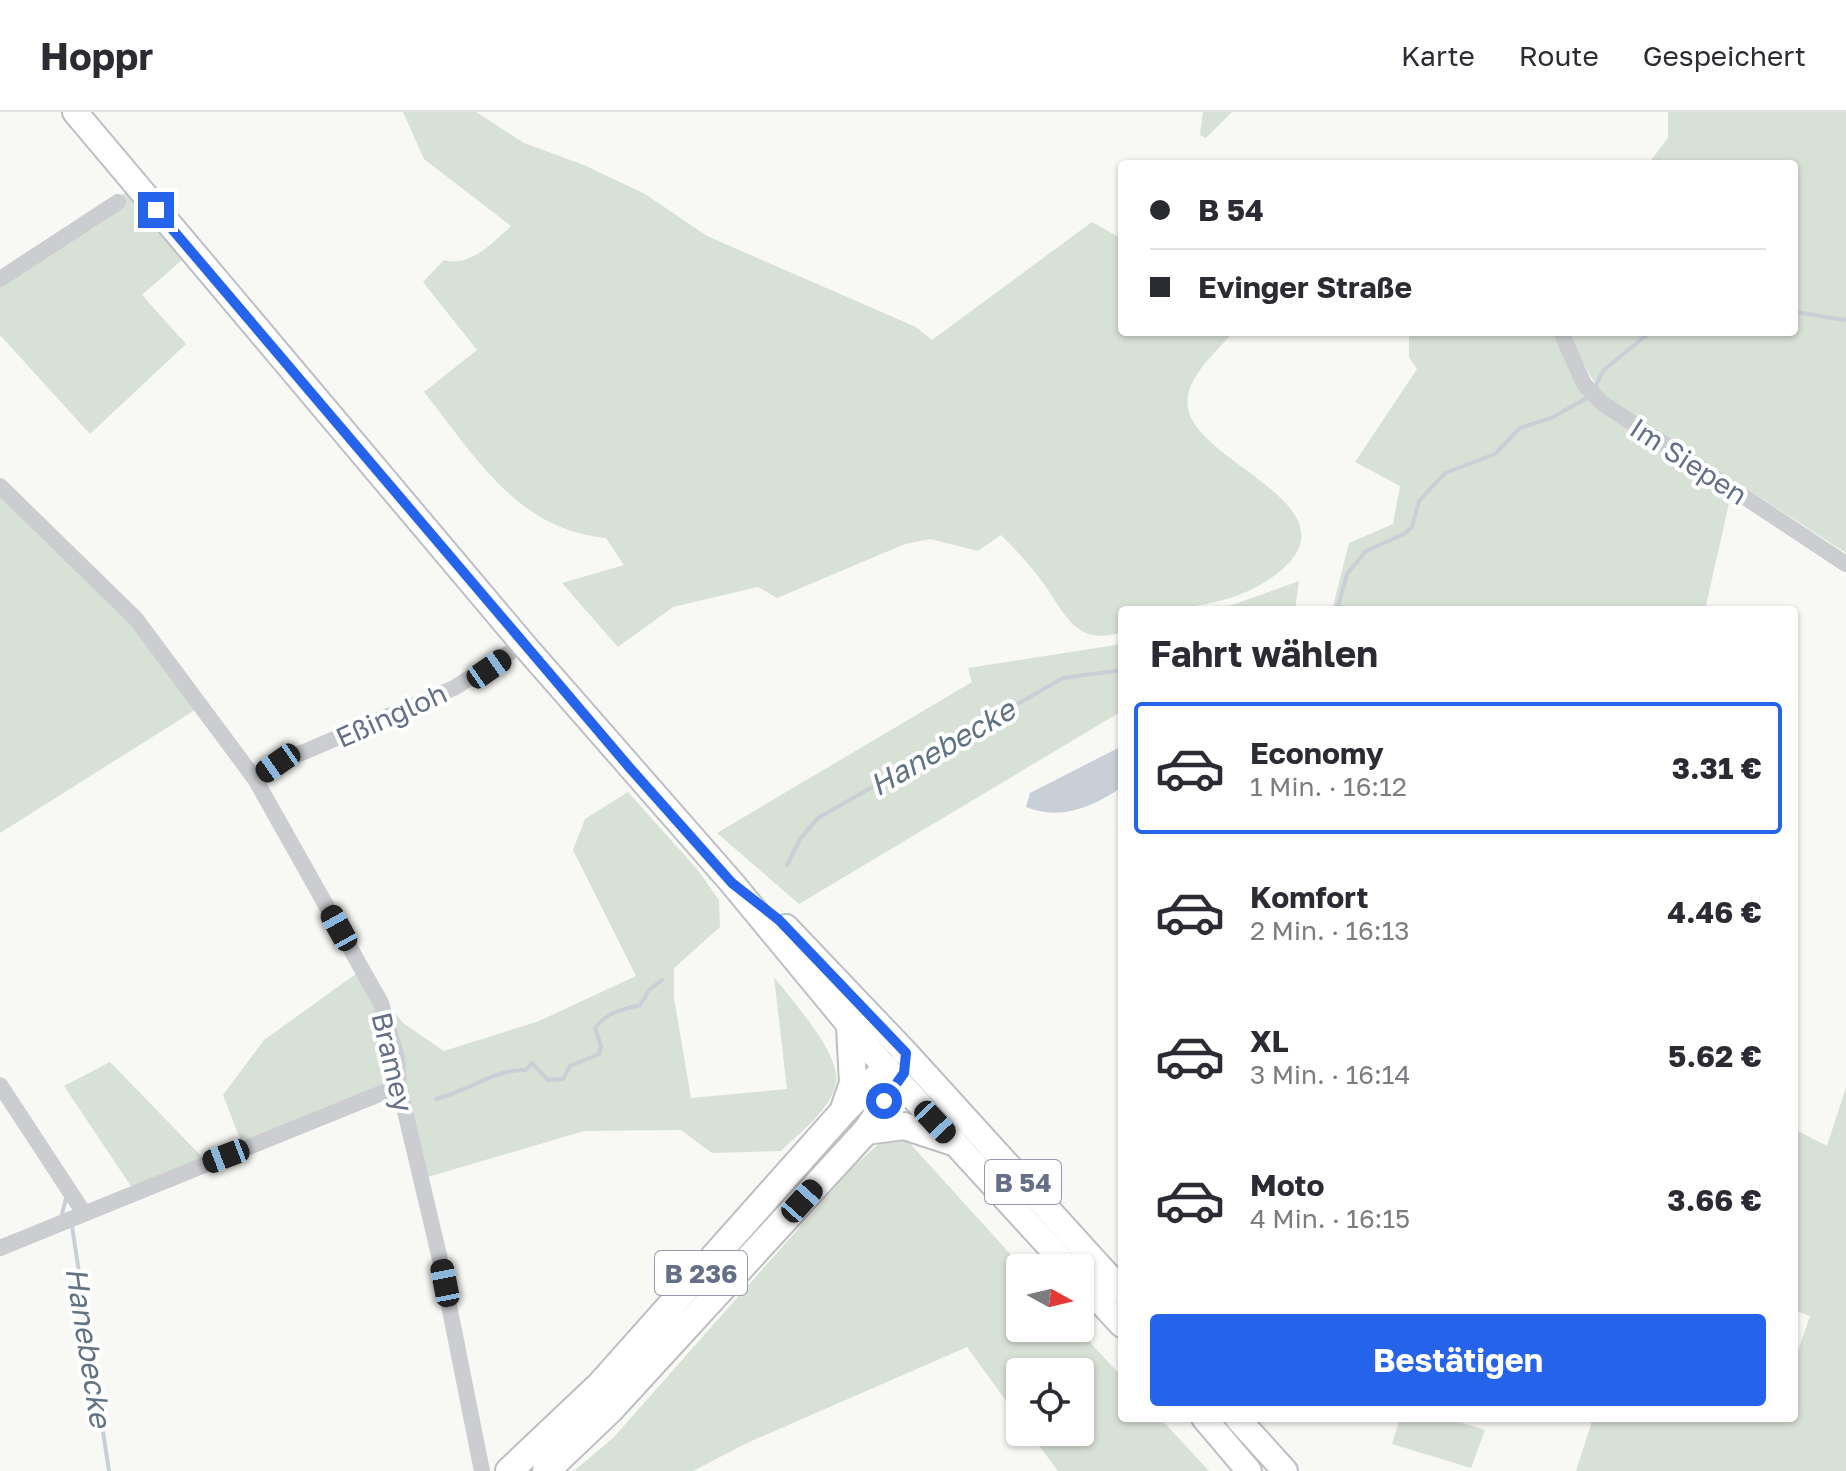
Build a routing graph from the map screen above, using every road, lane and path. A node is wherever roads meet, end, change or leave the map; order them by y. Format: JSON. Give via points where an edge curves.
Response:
{"nodes":[{"id":1,"x":75,"y":112,"type":"edge"},
{"id":2,"x":118,"y":202,"type":"dead end"},
{"id":3,"x":0,"y":279,"type":"edge"},
{"id":4,"x":1563,"y":336,"type":"edge"},
{"id":5,"x":0,"y":486,"type":"edge"},
{"id":6,"x":1846,"y":564,"type":"edge"},
{"id":7,"x":523,"y":644,"type":"junction"},
{"id":8,"x":255,"y":779,"type":"junction"},
{"id":9,"x":732,"y":883,"type":"junction"},
{"id":10,"x":850,"y":1027,"type":"junction"},
{"id":11,"x":904,"y":1069,"type":"junction"},
{"id":12,"x":0,"y":1085,"type":"edge"},
{"id":13,"x":399,"y":1086,"type":"junction"},
{"id":14,"x":842,"y":1113,"type":"junction"},
{"id":15,"x":866,"y":1131,"type":"junction"},
{"id":16,"x":953,"y":1142,"type":"junction"},
{"id":17,"x":84,"y":1213,"type":"junction"},
{"id":18,"x":0,"y":1248,"type":"edge"},
{"id":19,"x":1056,"y":1254,"type":"edge"},
{"id":20,"x":1118,"y":1287,"type":"edge"},
{"id":21,"x":1094,"y":1295,"type":"edge"},
{"id":22,"x":1118,"y":1321,"type":"edge"},
{"id":23,"x":1207,"y":1422,"type":"edge"},
{"id":24,"x":1241,"y":1422,"type":"edge"},
{"id":25,"x":482,"y":1471,"type":"edge"},
{"id":26,"x":509,"y":1471,"type":"edge"},
{"id":27,"x":546,"y":1471,"type":"edge"},
{"id":28,"x":1249,"y":1471,"type":"edge"},
{"id":29,"x":1285,"y":1471,"type":"edge"}],
"edges":[{"from":1,"to":7,"type":"main road","number":"B 54"},
{"from":2,"to":3,"type":"street"},
{"from":4,"to":6,"type":"street","name":"Im Siepen","via":[[1584,384],[1602,403]]},
{"from":5,"to":8,"type":"street","name":"Bramey","via":[[136,619]]},
{"from":7,"to":8,"type":"street","name":"Eßingloh","via":[[454,688],[278,763]]},
{"from":7,"to":9,"type":"main road","number":"B 54"},
{"from":8,"to":13,"type":"street","name":"Bramey","via":[[381,1003]]},
{"from":9,"to":10,"type":"main road","number":"B 54"},
{"from":9,"to":11,"type":"main road","number":"B 54","via":[[779,920]]},
{"from":10,"to":11,"type":"main road","number":"B 54"},
{"from":10,"to":14,"type":"highway","via":[[853,1083]]},
{"from":11,"to":14,"type":"highway","number":"B 236"},
{"from":11,"to":15,"type":"highway","number":"B 236"},
{"from":11,"to":16,"type":"main road","number":"B 54"},
{"from":11,"to":20,"type":"main road","number":"B 54"},
{"from":12,"to":17,"type":"street"},
{"from":13,"to":17,"type":"street"},
{"from":13,"to":25,"type":"street","name":"Bramey"},
{"from":14,"to":26,"type":"highway","number":"B 236","via":[[654,1327]]},
{"from":15,"to":16,"type":"highway","via":[[904,1126]]},
{"from":15,"to":27,"type":"highway","number":"B 236","via":[[610,1410]]},
{"from":16,"to":19,"type":"main road","number":"B 54"},
{"from":17,"to":18,"type":"street"},
{"from":21,"to":22,"type":"main road"},
{"from":23,"to":28,"type":"main road"},
{"from":24,"to":29,"type":"main road"}]}
